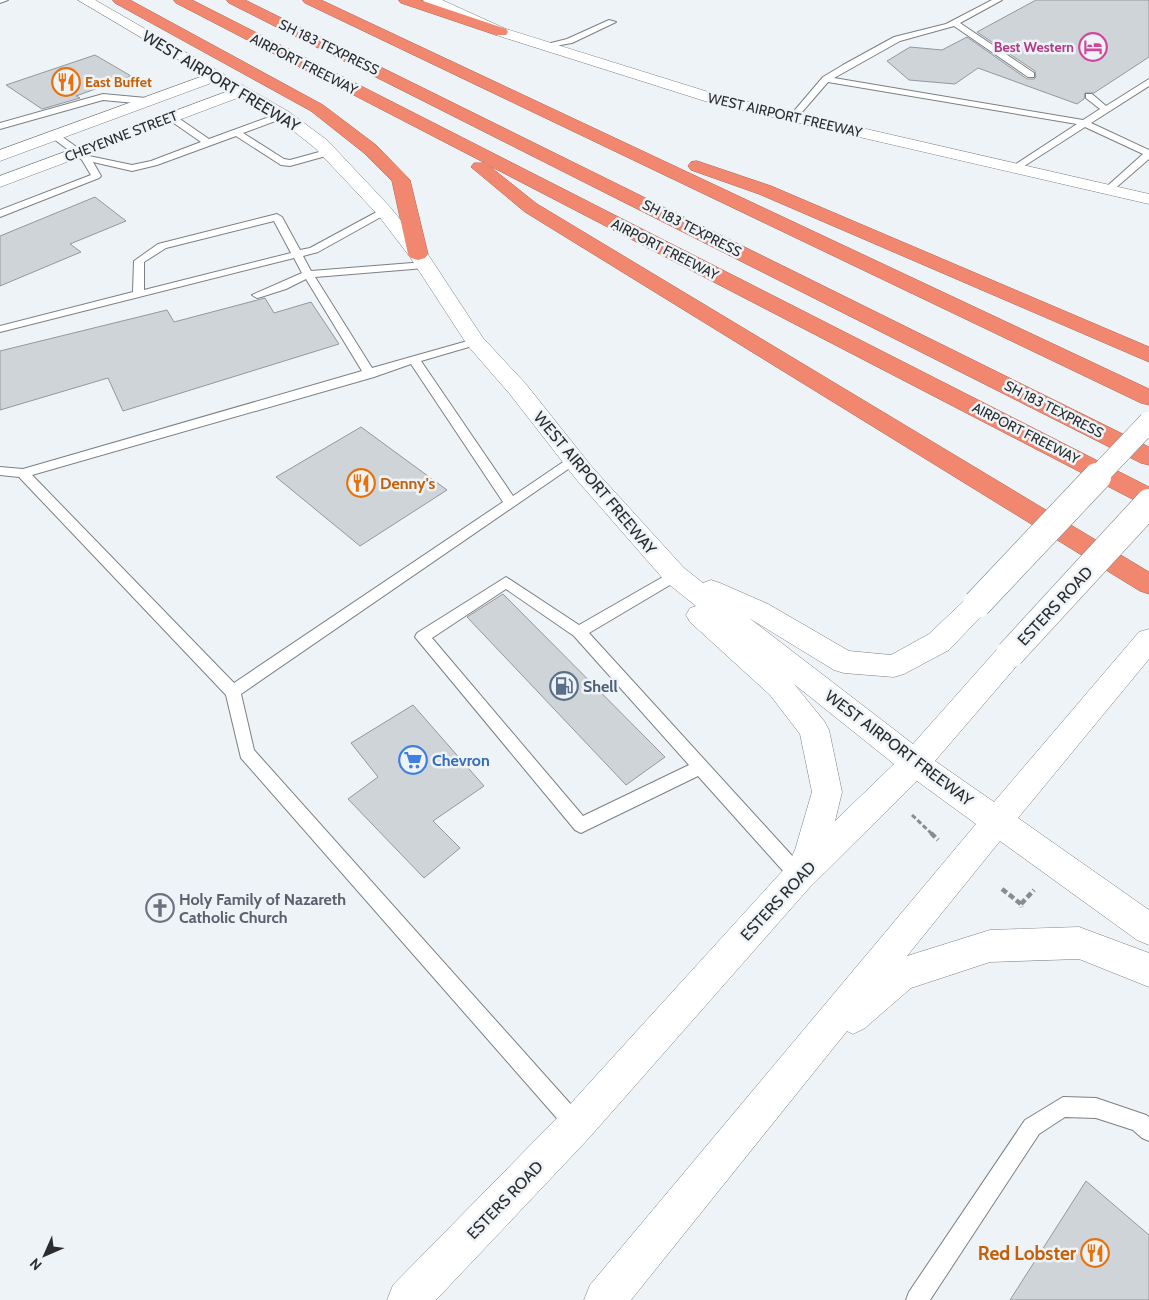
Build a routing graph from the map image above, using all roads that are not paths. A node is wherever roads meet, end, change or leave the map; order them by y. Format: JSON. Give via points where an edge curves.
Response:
{"nodes":[{"id":1,"x":4,"y":0,"type":"edge"},
{"id":2,"x":85,"y":0,"type":"edge"},
{"id":3,"x":120,"y":0,"type":"edge"},
{"id":4,"x":181,"y":0,"type":"edge"},
{"id":5,"x":234,"y":0,"type":"edge"},
{"id":6,"x":258,"y":0,"type":"edge"},
{"id":7,"x":310,"y":0,"type":"edge"},
{"id":8,"x":406,"y":0,"type":"edge"},
{"id":9,"x":430,"y":0,"type":"edge"},
{"id":10,"x":998,"y":0,"type":"edge"},
{"id":11,"x":0,"y":1,"type":"edge"},
{"id":12,"x":612,"y":22,"type":"dead end"},
{"id":13,"x":955,"y":23,"type":"junction"},
{"id":14,"x":501,"y":32,"type":"junction"},
{"id":15,"x":543,"y":46,"type":"junction"},
{"id":16,"x":217,"y":76,"type":"junction"},
{"id":17,"x":1031,"y":76,"type":"dead end"},
{"id":18,"x":826,"y":78,"type":"junction"},
{"id":19,"x":1149,"y":82,"type":"edge"},
{"id":20,"x":242,"y":90,"type":"junction"},
{"id":21,"x":1089,"y":96,"type":"dead end"},
{"id":22,"x":146,"y":101,"type":"junction"},
{"id":23,"x":1105,"y":109,"type":"junction"},
{"id":24,"x":548,"y":112,"type":"junction"},
{"id":25,"x":283,"y":115,"type":"junction"},
{"id":26,"x":171,"y":117,"type":"junction"},
{"id":27,"x":793,"y":117,"type":"junction"},
{"id":28,"x":1084,"y":123,"type":"junction"},
{"id":29,"x":0,"y":126,"type":"edge"},
{"id":30,"x":236,"y":132,"type":"junction"},
{"id":31,"x":438,"y":134,"type":"junction"},
{"id":32,"x":54,"y":135,"type":"junction"},
{"id":33,"x":208,"y":143,"type":"junction"},
{"id":34,"x":330,"y":152,"type":"junction"},
{"id":35,"x":1149,"y":153,"type":"edge"},
{"id":36,"x":82,"y":155,"type":"junction"},
{"id":37,"x":0,"y":156,"type":"edge"},
{"id":38,"x":1014,"y":168,"type":"junction"},
{"id":39,"x":0,"y":182,"type":"edge"},
{"id":40,"x":1109,"y":189,"type":"junction"},
{"id":41,"x":1126,"y":193,"type":"junction"},
{"id":42,"x":1149,"y":199,"type":"edge"},
{"id":43,"x":1149,"y":204,"type":"edge"},
{"id":44,"x":384,"y":211,"type":"junction"},
{"id":45,"x":0,"y":214,"type":"edge"},
{"id":46,"x":297,"y":254,"type":"junction"},
{"id":47,"x":421,"y":259,"type":"junction"},
{"id":48,"x":308,"y":274,"type":"junction"},
{"id":49,"x":138,"y":294,"type":"junction"},
{"id":50,"x":257,"y":295,"type":"dead end"},
{"id":51,"x":0,"y":329,"type":"edge"},
{"id":52,"x":475,"y":342,"type":"junction"},
{"id":53,"x":1149,"y":355,"type":"edge"},
{"id":54,"x":415,"y":361,"type":"junction"},
{"id":55,"x":370,"y":374,"type":"junction"},
{"id":56,"x":1041,"y":383,"type":"dead end"},
{"id":57,"x":1149,"y":398,"type":"edge"},
{"id":58,"x":1149,"y":422,"type":"edge"},
{"id":59,"x":1122,"y":423,"type":"dead end"},
{"id":60,"x":1149,"y":436,"type":"edge"},
{"id":61,"x":1149,"y":457,"type":"edge"},
{"id":62,"x":574,"y":462,"type":"junction"},
{"id":63,"x":0,"y":471,"type":"edge"},
{"id":64,"x":23,"y":473,"type":"junction"},
{"id":65,"x":1149,"y":497,"type":"edge"},
{"id":66,"x":1149,"y":503,"type":"edge"},
{"id":67,"x":511,"y":504,"type":"junction"},
{"id":68,"x":675,"y":575,"type":"junction"},
{"id":69,"x":1149,"y":584,"type":"edge"},
{"id":70,"x":579,"y":632,"type":"junction"},
{"id":71,"x":1149,"y":640,"type":"edge"},
{"id":72,"x":234,"y":692,"type":"junction"},
{"id":73,"x":916,"y":763,"type":"junction"},
{"id":74,"x":700,"y":767,"type":"junction"},
{"id":75,"x":997,"y":821,"type":"junction"},
{"id":76,"x":799,"y":876,"type":"junction"},
{"id":77,"x":1149,"y":928,"type":"edge"},
{"id":78,"x":1149,"y":970,"type":"edge"},
{"id":79,"x":800,"y":1061,"type":"junction"},
{"id":80,"x":576,"y":1125,"type":"junction"},
{"id":81,"x":1149,"y":1131,"type":"edge"},
{"id":82,"x":408,"y":1300,"type":"edge"},
{"id":83,"x":605,"y":1300,"type":"edge"},
{"id":84,"x":917,"y":1300,"type":"edge"}],
"edges":[{"from":1,"to":11,"type":"lane"},
{"from":2,"to":16,"type":"main road","name":"WEST AIRPORT FREEWAY"},
{"from":3,"to":47,"type":"highway","via":[[317,108],[370,149],[400,180]]},
{"from":4,"to":31,"type":"highway","name":"AIRPORT FREEWAY"},
{"from":5,"to":61,"type":"highway","name":"SH 183 TEXPRESS"},
{"from":6,"to":56,"type":"highway","name":"SH 183 TEXPRESS"},
{"from":7,"to":24,"type":"highway"},
{"from":8,"to":14,"type":"highway"},
{"from":9,"to":14,"type":"main road","name":"WEST AIRPORT FREEWAY"},
{"from":10,"to":13,"type":"lane"},
{"from":12,"to":15,"type":"lane","via":[[569,41]]},
{"from":13,"to":17,"type":"lane"},
{"from":13,"to":18,"type":"lane","via":[[897,39]]},
{"from":14,"to":15,"type":"main road","name":"WEST AIRPORT FREEWAY"},
{"from":15,"to":27,"type":"main road","name":"WEST AIRPORT FREEWAY","via":[[714,99]]},
{"from":16,"to":20,"type":"main road","name":"WEST AIRPORT FREEWAY"},
{"from":16,"to":22,"type":"main road","name":"CHEYENNE STREET"},
{"from":18,"to":27,"type":"lane"},
{"from":18,"to":28,"type":"lane"},
{"from":19,"to":23,"type":"lane"},
{"from":20,"to":25,"type":"main road","name":"WEST AIRPORT FREEWAY"},
{"from":20,"to":26,"type":"main road","name":"CHEYENNE STREET"},
{"from":21,"to":23,"type":"lane"},
{"from":22,"to":29,"type":"lane","via":[[103,97]]},
{"from":22,"to":32,"type":"main road","name":"CHEYENNE STREET"},
{"from":23,"to":28,"type":"lane"},
{"from":24,"to":53,"type":"highway","via":[[765,190]]},
{"from":24,"to":57,"type":"highway"},
{"from":25,"to":30,"type":"lane"},
{"from":25,"to":34,"type":"main road","name":"WEST AIRPORT FREEWAY"},
{"from":26,"to":33,"type":"lane"},
{"from":26,"to":36,"type":"main road","name":"CHEYENNE STREET"},
{"from":27,"to":38,"type":"main road","name":"WEST AIRPORT FREEWAY"},
{"from":28,"to":35,"type":"lane"},
{"from":28,"to":38,"type":"lane"},
{"from":30,"to":33,"type":"lane"},
{"from":30,"to":34,"type":"lane","via":[[281,162],[290,163]]},
{"from":31,"to":65,"type":"highway","name":"AIRPORT FREEWAY"},
{"from":31,"to":69,"type":"highway","via":[[531,208]]},
{"from":32,"to":36,"type":"lane"},
{"from":32,"to":37,"type":"main road","name":"CHEYENNE STREET"},
{"from":33,"to":36,"type":"lane","via":[[132,168]]},
{"from":34,"to":44,"type":"main road","name":"WEST AIRPORT FREEWAY"},
{"from":35,"to":40,"type":"lane"},
{"from":36,"to":39,"type":"main road","name":"CHEYENNE STREET"},
{"from":36,"to":45,"type":"lane","via":[[96,176]]},
{"from":38,"to":40,"type":"main road","name":"WEST AIRPORT FREEWAY"},
{"from":40,"to":41,"type":"main road","name":"WEST AIRPORT FREEWAY"},
{"from":41,"to":42,"type":"main road","name":"WEST AIRPORT FREEWAY"},
{"from":41,"to":43,"type":"main road"},
{"from":44,"to":46,"type":"lane","via":[[314,250]]},
{"from":44,"to":47,"type":"main road","name":"WEST AIRPORT FREEWAY"},
{"from":46,"to":48,"type":"lane"},
{"from":46,"to":49,"type":"lane","via":[[218,279]]},
{"from":46,"to":49,"type":"lane","via":[[277,217],[162,246],[139,261]]},
{"from":47,"to":48,"type":"lane"},
{"from":47,"to":52,"type":"main road","name":"WEST AIRPORT FREEWAY"},
{"from":48,"to":50,"type":"lane"},
{"from":48,"to":55,"type":"lane"},
{"from":49,"to":51,"type":"lane"},
{"from":52,"to":54,"type":"lane"},
{"from":52,"to":62,"type":"main road","name":"WEST AIRPORT FREEWAY","via":[[517,388]]},
{"from":54,"to":55,"type":"lane"},
{"from":54,"to":67,"type":"lane"},
{"from":55,"to":64,"type":"lane"},
{"from":58,"to":68,"type":"main road","bridge":true,"via":[[939,642],[894,666],[844,662],[760,611]]},
{"from":59,"to":60,"type":"highway","name":"SH 183 TEXPRESS"},
{"from":62,"to":67,"type":"lane"},
{"from":62,"to":68,"type":"main road","name":"WEST AIRPORT FREEWAY"},
{"from":63,"to":64,"type":"lane"},
{"from":64,"to":72,"type":"lane"},
{"from":66,"to":73,"type":"main road","name":"ESTERS ROAD","bridge":true,"via":[[1010,654]]},
{"from":67,"to":72,"type":"lane"},
{"from":68,"to":70,"type":"lane"},
{"from":68,"to":73,"type":"main road","name":"WEST AIRPORT FREEWAY"},
{"from":68,"to":76,"type":"main road","via":[[699,614],[780,687],[814,730],[827,792],[811,850]]},
{"from":70,"to":74,"type":"lane"},
{"from":70,"to":74,"type":"lane","via":[[506,582],[422,637],[581,825]]},
{"from":71,"to":75,"type":"main road"},
{"from":72,"to":80,"type":"lane","via":[[247,753]]},
{"from":73,"to":75,"type":"main road","name":"WEST AIRPORT FREEWAY"},
{"from":73,"to":76,"type":"main road","name":"ESTERS ROAD"},
{"from":74,"to":76,"type":"lane"},
{"from":75,"to":77,"type":"main road","name":"WEST AIRPORT FREEWAY"},
{"from":75,"to":79,"type":"main road"},
{"from":76,"to":80,"type":"main road","name":"ESTERS ROAD"},
{"from":78,"to":79,"type":"main road","via":[[1080,944],[990,946],[902,975]]},
{"from":79,"to":83,"type":"main road"},
{"from":80,"to":82,"type":"main road","name":"ESTERS ROAD"},
{"from":81,"to":84,"type":"lane","via":[[1139,1122],[1096,1108],[1063,1107],[1032,1127]]}]}
